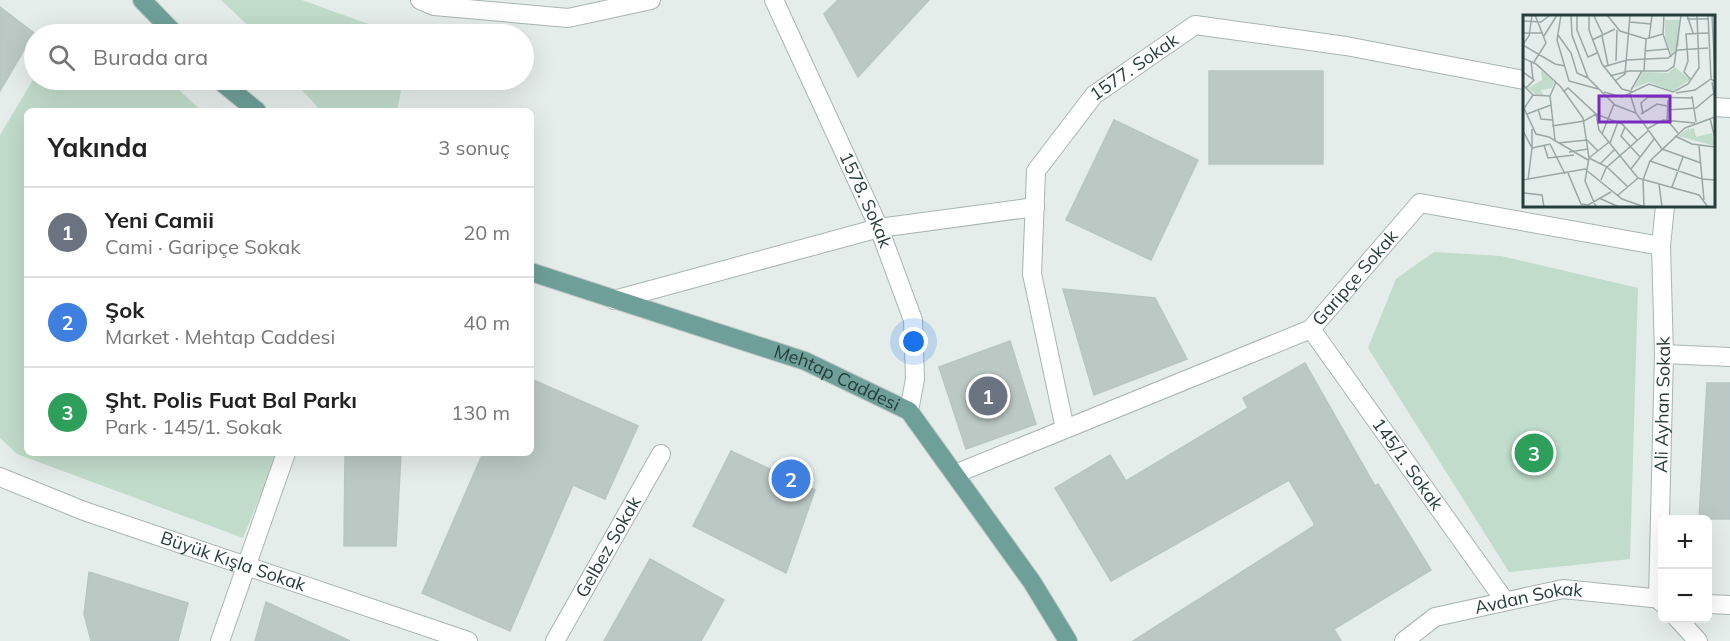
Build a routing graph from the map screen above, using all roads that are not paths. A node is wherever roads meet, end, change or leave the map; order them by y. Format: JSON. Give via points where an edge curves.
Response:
{"nodes":[{"id":1,"x":142,"y":0,"type":"edge"},
{"id":2,"x":420,"y":0,"type":"edge"},
{"id":3,"x":651,"y":0,"type":"edge"},
{"id":4,"x":774,"y":0,"type":"edge"},
{"id":5,"x":166,"y":24,"type":"edge"},
{"id":6,"x":1523,"y":80,"type":"edge"},
{"id":7,"x":231,"y":90,"type":"edge"},
{"id":8,"x":1715,"y":107,"type":"edge"},
{"id":9,"x":253,"y":108,"type":"edge"},
{"id":10,"x":1730,"y":108,"type":"edge"},
{"id":11,"x":1035,"y":207,"type":"junction"},
{"id":12,"x":1665,"y":207,"type":"edge"},
{"id":13,"x":879,"y":228,"type":"junction"},
{"id":14,"x":1661,"y":246,"type":"junction"},
{"id":15,"x":534,"y":273,"type":"edge"},
{"id":16,"x":614,"y":300,"type":"junction"},
{"id":17,"x":1311,"y":328,"type":"junction"},
{"id":18,"x":1664,"y":354,"type":"junction"},
{"id":19,"x":1730,"y":357,"type":"edge"},
{"id":20,"x":909,"y":411,"type":"junction"},
{"id":21,"x":1065,"y":429,"type":"junction"},
{"id":22,"x":661,"y":454,"type":"dead end"},
{"id":23,"x":285,"y":456,"type":"edge"},
{"id":24,"x":955,"y":474,"type":"junction"},
{"id":25,"x":0,"y":477,"type":"edge"},
{"id":26,"x":246,"y":566,"type":"junction"},
{"id":27,"x":1661,"y":569,"type":"edge"},
{"id":28,"x":1658,"y":600,"type":"edge"},
{"id":29,"x":1505,"y":601,"type":"junction"},
{"id":30,"x":1712,"y":604,"type":"edge"},
{"id":31,"x":1730,"y":605,"type":"edge"},
{"id":32,"x":1682,"y":623,"type":"edge"},
{"id":33,"x":464,"y":640,"type":"edge"},
{"id":34,"x":220,"y":641,"type":"edge"},
{"id":35,"x":555,"y":641,"type":"edge"},
{"id":36,"x":1068,"y":641,"type":"edge"},
{"id":37,"x":1404,"y":641,"type":"edge"},
{"id":38,"x":1698,"y":641,"type":"edge"}],
"edges":[{"from":1,"to":5,"type":"main road"},
{"from":2,"to":3,"type":"street","via":[[434,6],[568,18]]},
{"from":4,"to":13,"type":"street","name":"1578. Sokak"},
{"from":6,"to":11,"type":"street","name":"1577. Sokak","via":[[1346,46],[1195,25],[1094,95],[1036,171]]},
{"from":7,"to":9,"type":"main road"},
{"from":8,"to":10,"type":"street"},
{"from":11,"to":13,"type":"street"},
{"from":11,"to":21,"type":"street","name":"1577. Sokak","via":[[1032,274]]},
{"from":12,"to":14,"type":"street","name":"Ali Ayhan Sokak"},
{"from":13,"to":16,"type":"street"},
{"from":13,"to":20,"type":"street","name":"1578. Sokak","via":[[913,320],[915,379]]},
{"from":14,"to":17,"type":"street","name":"Garipçe Sokak","via":[[1420,203]]},
{"from":14,"to":18,"type":"street","name":"Ali Ayhan Sokak"},
{"from":15,"to":16,"type":"main road","name":"Mehtap Caddesi"},
{"from":16,"to":20,"type":"main road","name":"Mehtap Caddesi","via":[[805,361]]},
{"from":17,"to":21,"type":"street","name":"Garipçe Sokak"},
{"from":17,"to":29,"type":"street","name":"145/1. Sokak"},
{"from":18,"to":19,"type":"street"},
{"from":18,"to":27,"type":"street","name":"Ali Ayhan Sokak"},
{"from":20,"to":24,"type":"main road","name":"Mehtap Caddesi"},
{"from":21,"to":24,"type":"street","name":"Garipçe Sokak"},
{"from":22,"to":35,"type":"street","name":"Gelbez Sokak"},
{"from":23,"to":26,"type":"street"},
{"from":24,"to":36,"type":"main road","name":"Mehtap Caddesi","via":[[1032,582]]},
{"from":25,"to":26,"type":"street","name":"Büyük Kışla Sokak","via":[[84,511]]},
{"from":26,"to":33,"type":"street","name":"Büyük Kışla Sokak"},
{"from":26,"to":34,"type":"street"},
{"from":28,"to":29,"type":"street","name":"Avdan Sokak","via":[[1563,589]]},
{"from":29,"to":37,"type":"street","name":"Avdan Sokak","via":[[1435,617]]},
{"from":30,"to":31,"type":"street"},
{"from":32,"to":38,"type":"street"}]}
